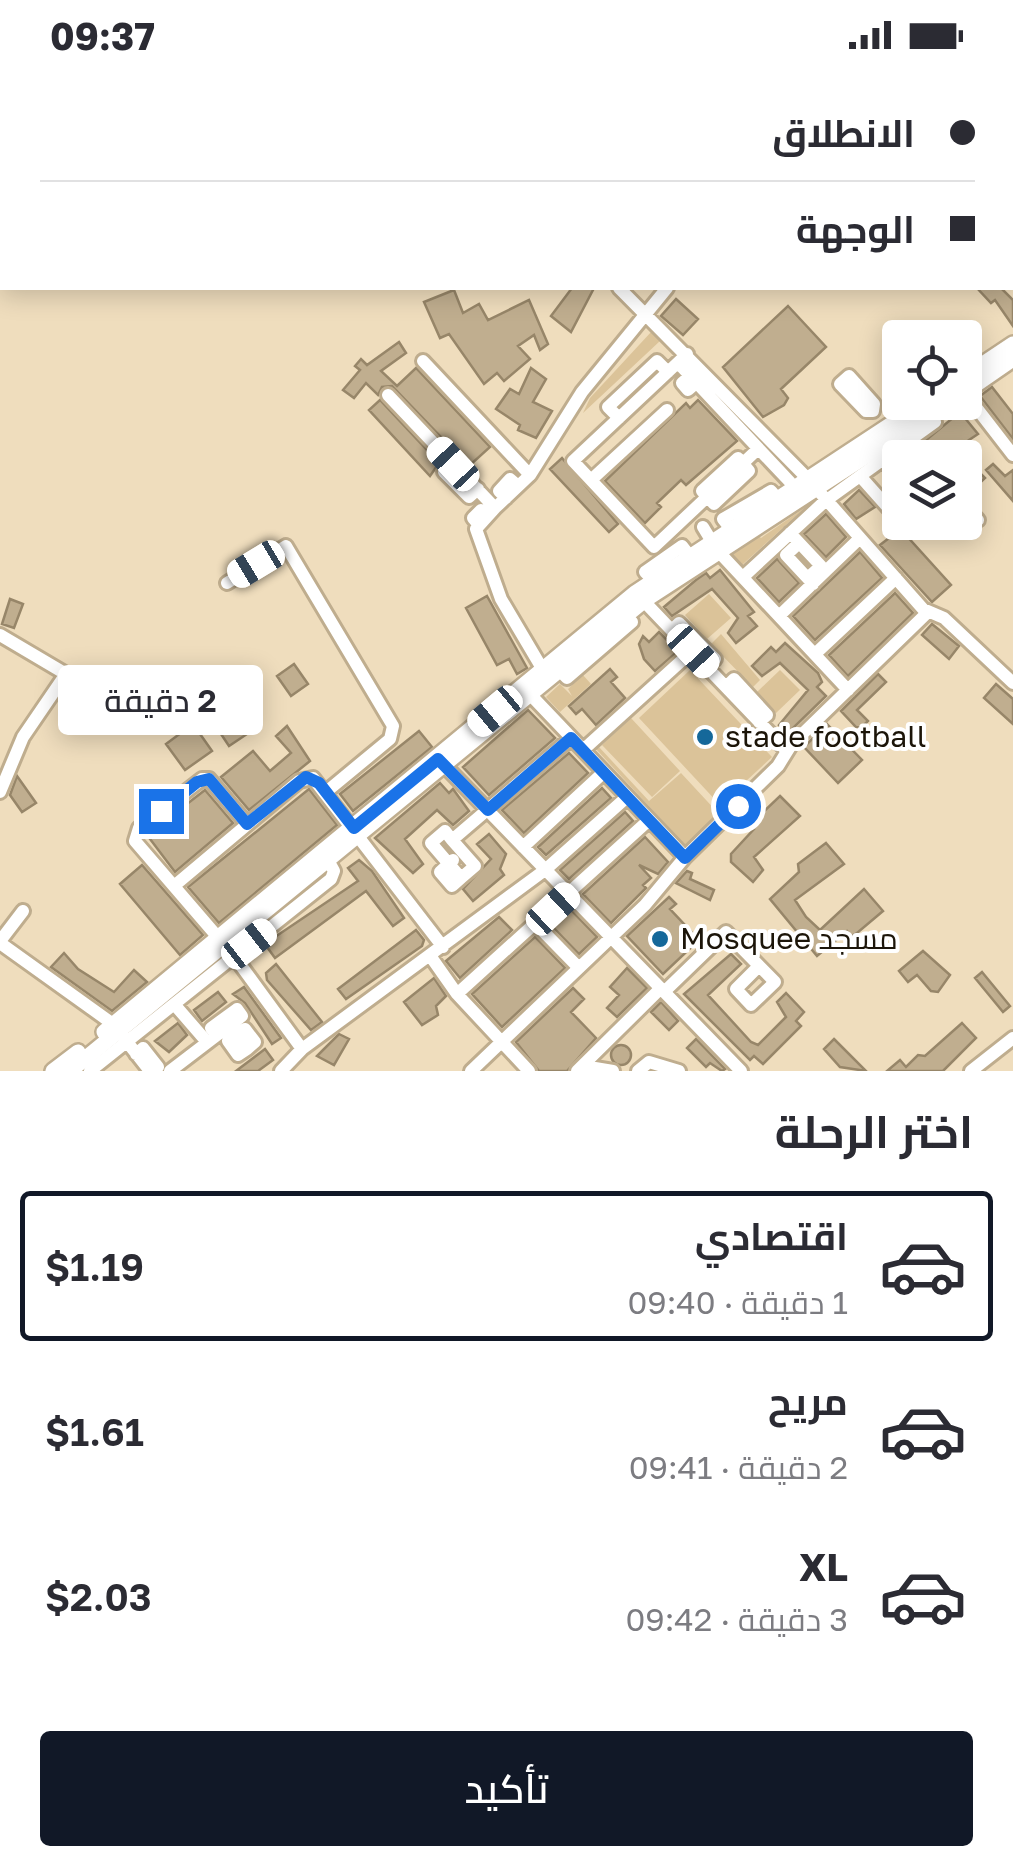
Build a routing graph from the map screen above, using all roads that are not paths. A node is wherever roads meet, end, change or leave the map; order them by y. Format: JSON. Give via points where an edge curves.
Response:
{"nodes":[{"id":1,"x":621,"y":290,"type":"edge"},
{"id":2,"x":666,"y":290,"type":"edge"},
{"id":3,"x":649,"y":314,"type":"junction"},
{"id":4,"x":1013,"y":344,"type":"edge"},
{"id":5,"x":1013,"y":359,"type":"edge"},
{"id":6,"x":423,"y":361,"type":"dead end"},
{"id":7,"x":677,"y":363,"type":"junction"},
{"id":8,"x":982,"y":365,"type":"edge"},
{"id":9,"x":843,"y":378,"type":"dead end"},
{"id":10,"x":982,"y":380,"type":"edge"},
{"id":11,"x":652,"y":387,"type":"junction"},
{"id":12,"x":388,"y":395,"type":"dead end"},
{"id":13,"x":667,"y":410,"type":"dead end"},
{"id":14,"x":982,"y":414,"type":"edge"},
{"id":15,"x":619,"y":418,"type":"junction"},
{"id":16,"x":904,"y":420,"type":"edge"},
{"id":17,"x":913,"y":420,"type":"edge"},
{"id":18,"x":934,"y":420,"type":"edge"},
{"id":19,"x":888,"y":427,"type":"junction"},
{"id":20,"x":595,"y":440,"type":"junction"},
{"id":21,"x":912,"y":440,"type":"edge"},
{"id":22,"x":758,"y":449,"type":"junction"},
{"id":23,"x":1013,"y":455,"type":"edge"},
{"id":24,"x":882,"y":461,"type":"edge"},
{"id":25,"x":530,"y":474,"type":"junction"},
{"id":26,"x":860,"y":476,"type":"junction"},
{"id":27,"x":591,"y":480,"type":"junction"},
{"id":28,"x":790,"y":482,"type":"dead end"},
{"id":29,"x":816,"y":490,"type":"junction"},
{"id":30,"x":882,"y":501,"type":"edge"},
{"id":31,"x":492,"y":512,"type":"junction"},
{"id":32,"x":795,"y":538,"type":"junction"},
{"id":33,"x":710,"y":539,"type":"junction"},
{"id":34,"x":859,"y":539,"type":"junction"},
{"id":35,"x":743,"y":576,"type":"junction"},
{"id":36,"x":896,"y":578,"type":"junction"},
{"id":37,"x":810,"y":581,"type":"junction"},
{"id":38,"x":227,"y":582,"type":"dead end"},
{"id":39,"x":640,"y":596,"type":"junction"},
{"id":40,"x":927,"y":613,"type":"junction"},
{"id":41,"x":779,"y":616,"type":"junction"},
{"id":42,"x":0,"y":635,"type":"edge"},
{"id":43,"x":696,"y":648,"type":"junction"},
{"id":44,"x":815,"y":654,"type":"junction"},
{"id":45,"x":543,"y":670,"type":"junction"},
{"id":46,"x":1013,"y":683,"type":"edge"},
{"id":47,"x":848,"y":690,"type":"junction"},
{"id":48,"x":527,"y":691,"type":"junction"},
{"id":49,"x":571,"y":738,"type":"junction"},
{"id":50,"x":583,"y":750,"type":"junction"},
{"id":51,"x":787,"y":751,"type":"junction"},
{"id":52,"x":442,"y":763,"type":"junction"},
{"id":53,"x":604,"y":772,"type":"junction"},
{"id":54,"x":0,"y":792,"type":"edge"},
{"id":55,"x":326,"y":792,"type":"junction"},
{"id":56,"x":627,"y":796,"type":"junction"},
{"id":57,"x":488,"y":810,"type":"junction"},
{"id":58,"x":649,"y":820,"type":"junction"},
{"id":59,"x":247,"y":824,"type":"junction"},
{"id":60,"x":357,"y":832,"type":"junction"},
{"id":61,"x":452,"y":840,"type":"junction"},
{"id":62,"x":523,"y":847,"type":"junction"},
{"id":63,"x":463,"y":852,"type":"junction"},
{"id":64,"x":685,"y":858,"type":"junction"},
{"id":65,"x":449,"y":864,"type":"junction"},
{"id":66,"x":546,"y":870,"type":"junction"},
{"id":67,"x":174,"y":886,"type":"junction"},
{"id":68,"x":569,"y":894,"type":"junction"},
{"id":69,"x":23,"y":912,"type":"dead end"},
{"id":70,"x":536,"y":924,"type":"junction"},
{"id":71,"x":612,"y":937,"type":"junction"},
{"id":72,"x":0,"y":942,"type":"edge"},
{"id":73,"x":443,"y":947,"type":"junction"},
{"id":74,"x":226,"y":948,"type":"junction"},
{"id":75,"x":431,"y":957,"type":"junction"},
{"id":76,"x":760,"y":966,"type":"dead end"},
{"id":77,"x":579,"y":968,"type":"junction"},
{"id":78,"x":663,"y":990,"type":"junction"},
{"id":79,"x":456,"y":994,"type":"junction"},
{"id":80,"x":174,"y":1004,"type":"junction"},
{"id":81,"x":120,"y":1033,"type":"junction"},
{"id":82,"x":212,"y":1035,"type":"junction"},
{"id":83,"x":1013,"y":1038,"type":"edge"},
{"id":84,"x":502,"y":1040,"type":"junction"},
{"id":85,"x":247,"y":1049,"type":"dead end"},
{"id":86,"x":302,"y":1049,"type":"junction"},
{"id":87,"x":580,"y":1068,"type":"edge"},
{"id":88,"x":53,"y":1071,"type":"edge"},
{"id":89,"x":70,"y":1071,"type":"edge"},
{"id":90,"x":90,"y":1071,"type":"edge"},
{"id":91,"x":151,"y":1071,"type":"edge"},
{"id":92,"x":170,"y":1071,"type":"edge"},
{"id":93,"x":281,"y":1071,"type":"edge"},
{"id":94,"x":471,"y":1071,"type":"edge"},
{"id":95,"x":528,"y":1071,"type":"edge"},
{"id":96,"x":613,"y":1071,"type":"edge"},
{"id":97,"x":638,"y":1071,"type":"edge"},
{"id":98,"x":679,"y":1071,"type":"edge"},
{"id":99,"x":741,"y":1071,"type":"edge"},
{"id":100,"x":971,"y":1071,"type":"edge"}],
"edges":[{"from":1,"to":3,"type":"street"},
{"from":2,"to":3,"type":"street"},
{"from":3,"to":7,"type":"street"},
{"from":3,"to":25,"type":"street","via":[[582,392]]},
{"from":4,"to":8,"type":"street"},
{"from":5,"to":10,"type":"street"},
{"from":6,"to":25,"type":"street"},
{"from":7,"to":11,"type":"street"},
{"from":7,"to":15,"type":"street","via":[[657,362],[608,407]]},
{"from":7,"to":22,"type":"street"},
{"from":7,"to":29,"type":"street"},
{"from":9,"to":19,"type":"street"},
{"from":11,"to":15,"type":"street"},
{"from":11,"to":20,"type":"street","via":[[657,393],[597,450]]},
{"from":12,"to":31,"type":"street","via":[[453,464],[444,472],[469,498],[478,490]]},
{"from":13,"to":27,"type":"street"},
{"from":14,"to":23,"type":"street"},
{"from":15,"to":20,"type":"street"},
{"from":16,"to":19,"type":"street"},
{"from":17,"to":29,"type":"street"},
{"from":18,"to":21,"type":"street"},
{"from":19,"to":29,"type":"street"},
{"from":20,"to":27,"type":"street","via":[[594,432],[568,456]]},
{"from":22,"to":27,"type":"street","via":[[743,464],[750,470],[714,504],[708,496],[654,547]]},
{"from":22,"to":28,"type":"street"},
{"from":24,"to":26,"type":"street"},
{"from":25,"to":31,"type":"street","via":[[518,486],[510,479]]},
{"from":26,"to":29,"type":"street"},
{"from":26,"to":30,"type":"street"},
{"from":29,"to":32,"type":"street"},
{"from":29,"to":33,"type":"street"},
{"from":29,"to":33,"type":"street","via":[[777,498]]},
{"from":29,"to":34,"type":"street"},
{"from":31,"to":45,"type":"street","via":[[476,529],[500,600]]},
{"from":32,"to":35,"type":"street"},
{"from":32,"to":37,"type":"street","via":[[786,555]]},
{"from":33,"to":35,"type":"street"},
{"from":33,"to":39,"type":"street"},
{"from":33,"to":39,"type":"street"},
{"from":34,"to":36,"type":"street"},
{"from":34,"to":37,"type":"street"},
{"from":35,"to":41,"type":"street"},
{"from":36,"to":40,"type":"street"},
{"from":36,"to":44,"type":"street"},
{"from":37,"to":41,"type":"street"},
{"from":38,"to":55,"type":"street","via":[[286,546],[393,726],[390,739]]},
{"from":39,"to":43,"type":"street","via":[[672,630],[679,623]]},
{"from":39,"to":45,"type":"street"},
{"from":39,"to":48,"type":"street","via":[[626,616]]},
{"from":40,"to":46,"type":"street","via":[[952,624]]},
{"from":40,"to":47,"type":"street"},
{"from":41,"to":44,"type":"street"},
{"from":42,"to":54,"type":"street","via":[[66,674],[22,737]]},
{"from":43,"to":50,"type":"street"},
{"from":43,"to":51,"type":"street","via":[[715,659],[707,667],[726,687],[734,680],[767,715],[759,722]]},
{"from":44,"to":47,"type":"street"},
{"from":45,"to":48,"type":"street"},
{"from":47,"to":51,"type":"street"},
{"from":48,"to":49,"type":"street"},
{"from":48,"to":52,"type":"street"},
{"from":49,"to":50,"type":"street"},
{"from":49,"to":57,"type":"street"},
{"from":50,"to":53,"type":"street"},
{"from":51,"to":64,"type":"street"},
{"from":52,"to":57,"type":"street"},
{"from":52,"to":60,"type":"street"},
{"from":53,"to":56,"type":"street"},
{"from":53,"to":62,"type":"street"},
{"from":55,"to":59,"type":"street","via":[[306,777]]},
{"from":55,"to":60,"type":"street"},
{"from":56,"to":58,"type":"street"},
{"from":56,"to":66,"type":"street"},
{"from":57,"to":61,"type":"street"},
{"from":57,"to":62,"type":"street"},
{"from":58,"to":64,"type":"street"},
{"from":58,"to":68,"type":"street"},
{"from":59,"to":67,"type":"street"},
{"from":59,"to":67,"type":"street","via":[[202,779],[139,828],[135,840]]},
{"from":60,"to":73,"type":"street"},
{"from":60,"to":74,"type":"street"},
{"from":60,"to":74,"type":"street"},
{"from":61,"to":63,"type":"street"},
{"from":61,"to":65,"type":"street","via":[[445,832],[431,844]]},
{"from":62,"to":66,"type":"street"},
{"from":63,"to":65,"type":"street"},
{"from":63,"to":65,"type":"street","via":[[475,866],[461,878]]},
{"from":64,"to":71,"type":"street"},
{"from":66,"to":68,"type":"street"},
{"from":66,"to":73,"type":"street"},
{"from":67,"to":74,"type":"street"},
{"from":68,"to":70,"type":"street"},
{"from":68,"to":71,"type":"street"},
{"from":69,"to":72,"type":"street"},
{"from":70,"to":77,"type":"street"},
{"from":70,"to":79,"type":"street"},
{"from":71,"to":77,"type":"street"},
{"from":71,"to":78,"type":"street"},
{"from":72,"to":81,"type":"street"},
{"from":73,"to":75,"type":"street"},
{"from":74,"to":80,"type":"street"},
{"from":74,"to":81,"type":"street"},
{"from":74,"to":86,"type":"street"},
{"from":75,"to":79,"type":"street"},
{"from":75,"to":86,"type":"street"},
{"from":76,"to":78,"type":"street","via":[[726,932]]},
{"from":77,"to":84,"type":"street"},
{"from":78,"to":87,"type":"street"},
{"from":78,"to":99,"type":"street"},
{"from":79,"to":84,"type":"street"},
{"from":80,"to":81,"type":"street"},
{"from":80,"to":82,"type":"street"},
{"from":81,"to":88,"type":"street"},
{"from":81,"to":89,"type":"street"},
{"from":81,"to":90,"type":"street"},
{"from":81,"to":91,"type":"street"},
{"from":82,"to":85,"type":"street","via":[[233,1023],[255,1042]]},
{"from":82,"to":92,"type":"street"},
{"from":83,"to":100,"type":"street"},
{"from":84,"to":94,"type":"street"},
{"from":84,"to":95,"type":"street"},
{"from":86,"to":93,"type":"street"},
{"from":87,"to":96,"type":"street"},
{"from":97,"to":98,"type":"street","via":[[649,1062]]}]}
